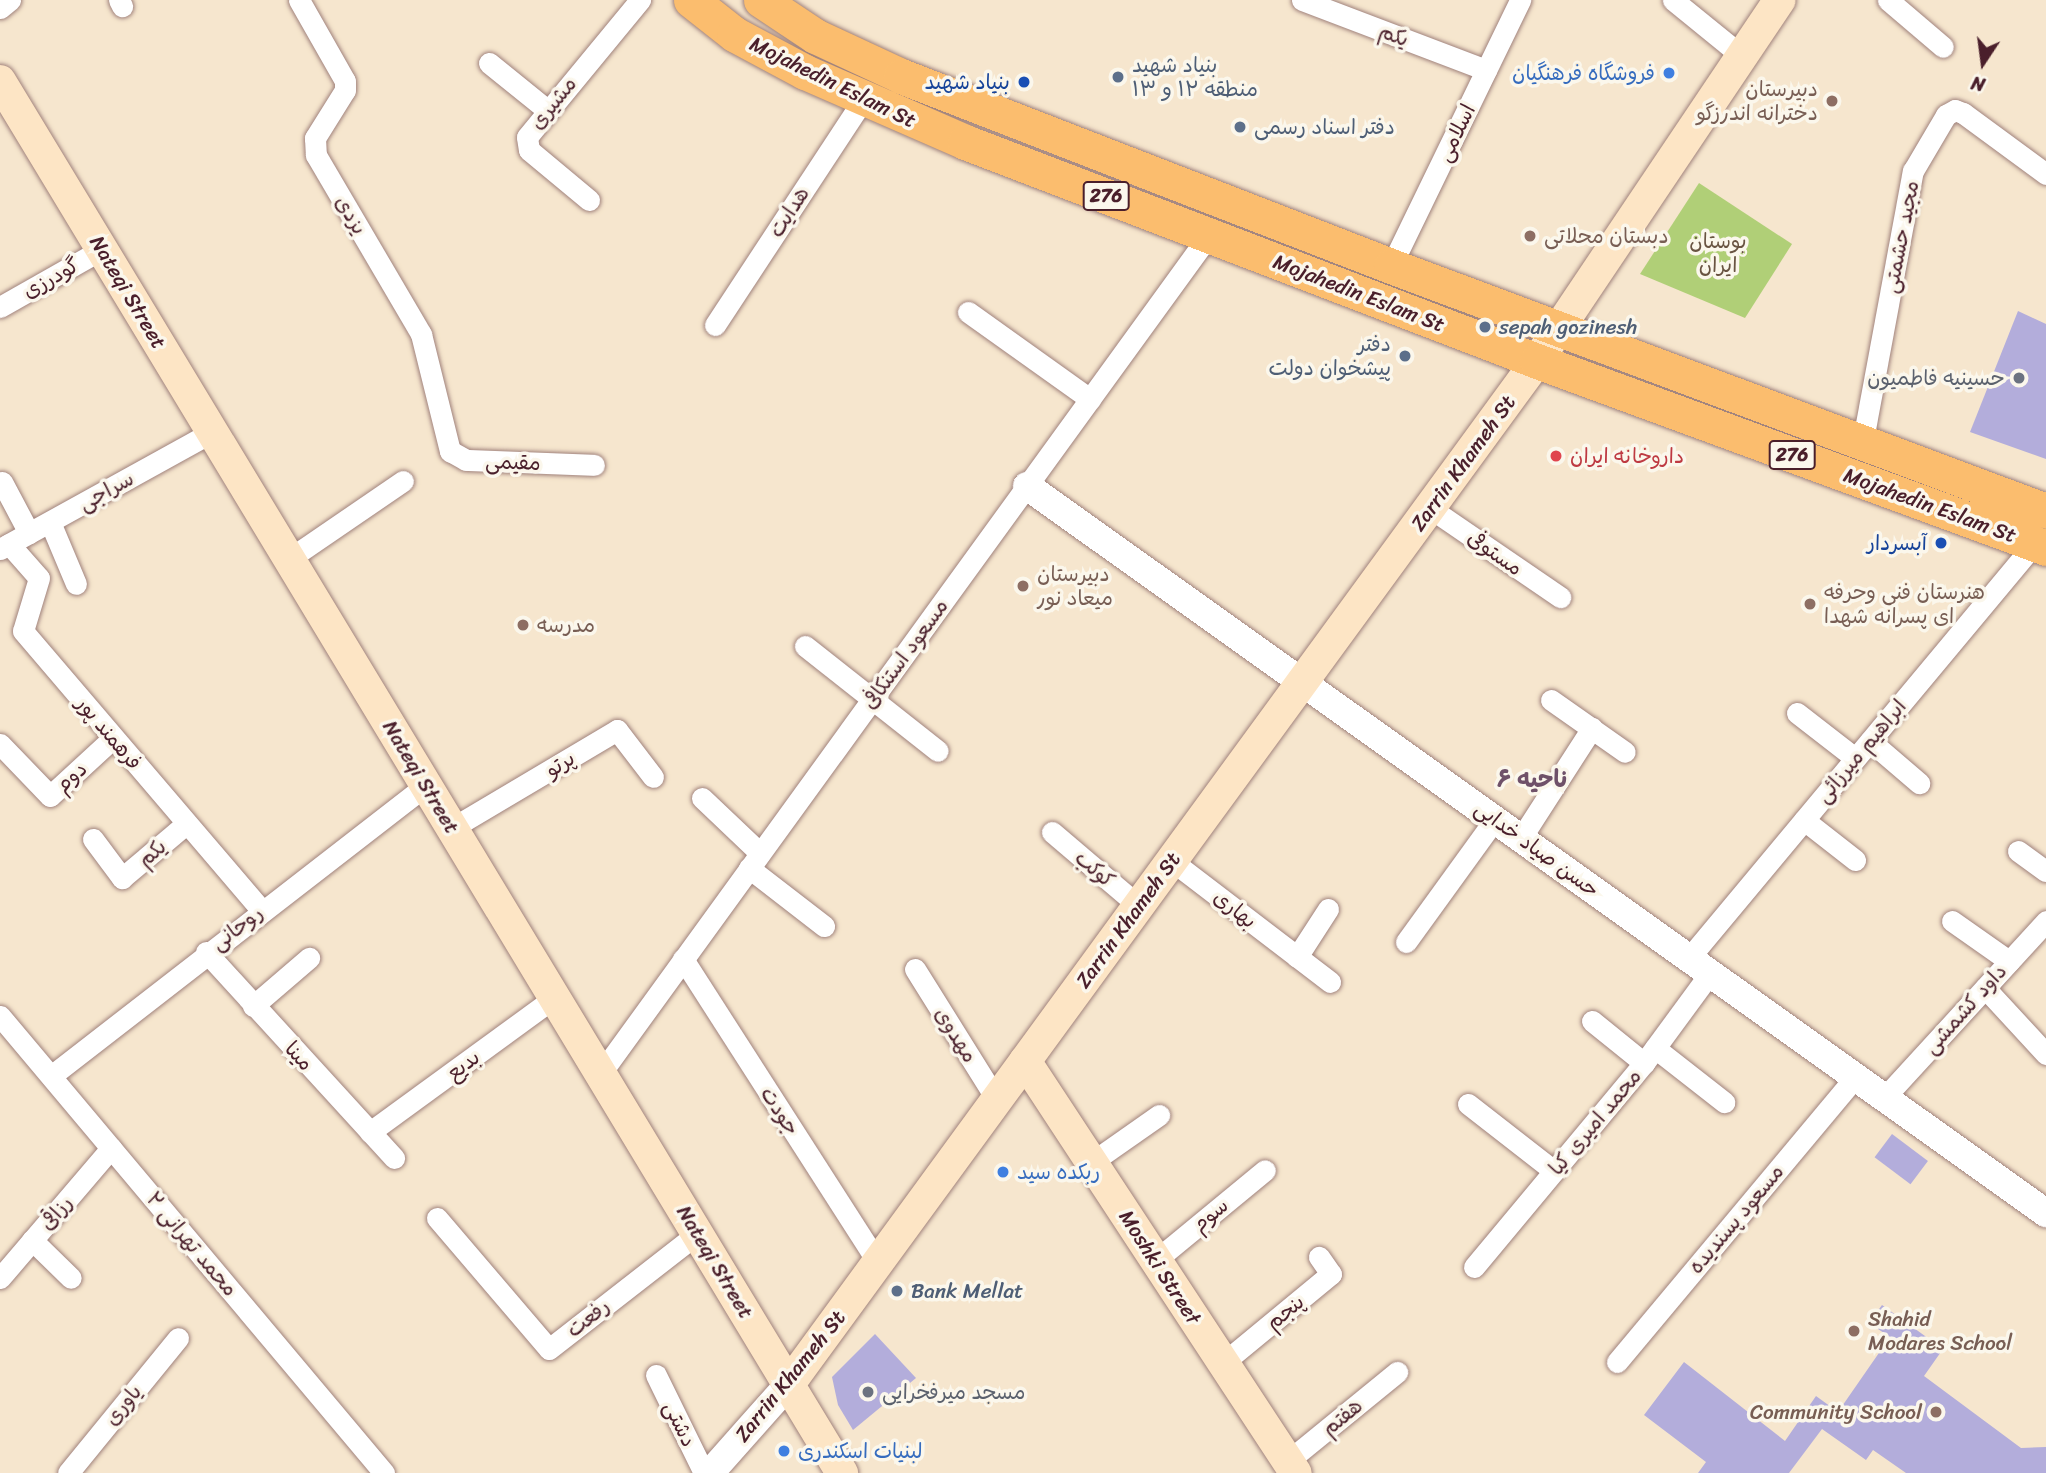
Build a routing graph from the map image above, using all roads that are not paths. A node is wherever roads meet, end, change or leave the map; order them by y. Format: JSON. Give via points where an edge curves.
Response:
{"nodes":[{"id":1,"x":10,"y":0,"type":"edge"},
{"id":2,"x":299,"y":0,"type":"edge"},
{"id":3,"x":640,"y":0,"type":"edge"},
{"id":4,"x":691,"y":0,"type":"edge"},
{"id":5,"x":761,"y":0,"type":"edge"},
{"id":6,"x":1302,"y":0,"type":"edge"},
{"id":7,"x":1520,"y":0,"type":"edge"},
{"id":8,"x":1674,"y":0,"type":"edge"},
{"id":9,"x":1780,"y":0,"type":"edge"},
{"id":10,"x":1888,"y":0,"type":"edge"},
{"id":11,"x":0,"y":8,"type":"edge"},
{"id":12,"x":1943,"y":47,"type":"dead end"},
{"id":13,"x":1742,"y":56,"type":"junction"},
{"id":14,"x":489,"y":63,"type":"dead end"},
{"id":15,"x":1486,"y":71,"type":"junction"},
{"id":16,"x":4,"y":95,"type":"edge"},
{"id":17,"x":863,"y":100,"type":"junction"},
{"id":18,"x":546,"y":109,"type":"junction"},
{"id":19,"x":2046,"y":174,"type":"edge"},
{"id":20,"x":589,"y":200,"type":"dead end"},
{"id":21,"x":1209,"y":235,"type":"junction"},
{"id":22,"x":102,"y":249,"type":"junction"},
{"id":23,"x":1391,"y":266,"type":"junction"},
{"id":24,"x":0,"y":307,"type":"edge"},
{"id":25,"x":968,"y":312,"type":"dead end"},
{"id":26,"x":716,"y":325,"type":"dead end"},
{"id":27,"x":1559,"y":328,"type":"junction"},
{"id":28,"x":1537,"y":361,"type":"junction"},
{"id":29,"x":1090,"y":399,"type":"junction"},
{"id":30,"x":212,"y":432,"type":"junction"},
{"id":31,"x":444,"y":438,"type":"joint"},
{"id":32,"x":1862,"y":445,"type":"junction"},
{"id":33,"x":594,"y":465,"type":"dead end"},
{"id":34,"x":403,"y":481,"type":"dead end"},
{"id":35,"x":2,"y":482,"type":"dead end"},
{"id":36,"x":1027,"y":486,"type":"junction"},
{"id":37,"x":1430,"y":508,"type":"junction"},
{"id":38,"x":2046,"y":512,"type":"edge"},
{"id":39,"x":50,"y":522,"type":"junction"},
{"id":40,"x":29,"y":533,"type":"junction"},
{"id":41,"x":2040,"y":546,"type":"edge"},
{"id":42,"x":5,"y":547,"type":"edge"},
{"id":43,"x":289,"y":559,"type":"junction"},
{"id":44,"x":76,"y":584,"type":"dead end"},
{"id":45,"x":1560,"y":597,"type":"dead end"},
{"id":46,"x":805,"y":646,"type":"dead end"},
{"id":47,"x":1302,"y":682,"type":"junction"},
{"id":48,"x":873,"y":698,"type":"junction"},
{"id":49,"x":1551,"y":700,"type":"dead end"},
{"id":50,"x":1797,"y":713,"type":"dead end"},
{"id":51,"x":1591,"y":728,"type":"junction"},
{"id":52,"x":113,"y":738,"type":"junction"},
{"id":53,"x":1870,"y":741,"type":"junction"},
{"id":54,"x":0,"y":744,"type":"edge"},
{"id":55,"x":938,"y":751,"type":"dead end"},
{"id":56,"x":1625,"y":752,"type":"dead end"},
{"id":57,"x":1855,"y":758,"type":"junction"},
{"id":58,"x":653,"y":777,"type":"dead end"},
{"id":59,"x":1919,"y":783,"type":"dead end"},
{"id":60,"x":426,"y":785,"type":"junction"},
{"id":61,"x":702,"y":798,"type":"dead end"},
{"id":62,"x":1495,"y":819,"type":"junction"},
{"id":63,"x":1804,"y":820,"type":"junction"},
{"id":64,"x":186,"y":824,"type":"junction"},
{"id":65,"x":452,"y":828,"type":"junction"},
{"id":66,"x":1052,"y":832,"type":"dead end"},
{"id":67,"x":1521,"y":838,"type":"junction"},
{"id":68,"x":93,"y":839,"type":"dead end"},
{"id":69,"x":2018,"y":851,"type":"dead end"},
{"id":70,"x":755,"y":860,"type":"junction"},
{"id":71,"x":1172,"y":860,"type":"junction"},
{"id":72,"x":1855,"y":860,"type":"dead end"},
{"id":73,"x":2046,"y":871,"type":"edge"},
{"id":74,"x":1139,"y":906,"type":"junction"},
{"id":75,"x":1328,"y":909,"type":"dead end"},
{"id":76,"x":261,"y":910,"type":"junction"},
{"id":77,"x":1952,"y":920,"type":"dead end"},
{"id":78,"x":2046,"y":921,"type":"edge"},
{"id":79,"x":824,"y":926,"type":"dead end"},
{"id":80,"x":1406,"y":942,"type":"dead end"},
{"id":81,"x":206,"y":952,"type":"junction"},
{"id":82,"x":1297,"y":957,"type":"junction"},
{"id":83,"x":309,"y":958,"type":"dead end"},
{"id":84,"x":683,"y":959,"type":"junction"},
{"id":85,"x":2010,"y":961,"type":"junction"},
{"id":86,"x":1700,"y":966,"type":"junction"},
{"id":87,"x":915,"y":969,"type":"dead end"},
{"id":88,"x":1330,"y":982,"type":"dead end"},
{"id":89,"x":1984,"y":988,"type":"junction"},
{"id":90,"x":555,"y":997,"type":"junction"},
{"id":91,"x":253,"y":1006,"type":"junction"},
{"id":92,"x":1592,"y":1021,"type":"dead end"},
{"id":93,"x":3,"y":1025,"type":"edge"},
{"id":94,"x":2046,"y":1054,"type":"edge"},
{"id":95,"x":1649,"y":1055,"type":"junction"},
{"id":96,"x":1025,"y":1061,"type":"junction"},
{"id":97,"x":601,"y":1073,"type":"junction"},
{"id":98,"x":51,"y":1076,"type":"junction"},
{"id":99,"x":1855,"y":1077,"type":"junction"},
{"id":100,"x":1884,"y":1098,"type":"junction"},
{"id":101,"x":997,"y":1100,"type":"junction"},
{"id":102,"x":1724,"y":1102,"type":"dead end"},
{"id":103,"x":1468,"y":1104,"type":"dead end"},
{"id":104,"x":1159,"y":1115,"type":"dead end"},
{"id":105,"x":370,"y":1132,"type":"junction"},
{"id":106,"x":111,"y":1149,"type":"junction"},
{"id":107,"x":394,"y":1158,"type":"dead end"},
{"id":108,"x":1091,"y":1162,"type":"junction"},
{"id":109,"x":1265,"y":1170,"type":"dead end"},
{"id":110,"x":1554,"y":1171,"type":"junction"},
{"id":111,"x":2046,"y":1213,"type":"edge"},
{"id":112,"x":437,"y":1218,"type":"dead end"},
{"id":113,"x":698,"y":1233,"type":"junction"},
{"id":114,"x":32,"y":1240,"type":"junction"},
{"id":115,"x":1319,"y":1257,"type":"dead end"},
{"id":116,"x":1156,"y":1260,"type":"junction"},
{"id":117,"x":878,"y":1263,"type":"junction"},
{"id":118,"x":1474,"y":1267,"type":"dead end"},
{"id":119,"x":0,"y":1278,"type":"edge"},
{"id":120,"x":71,"y":1278,"type":"dead end"},
{"id":121,"x":178,"y":1338,"type":"dead end"},
{"id":122,"x":1618,"y":1362,"type":"dead end"},
{"id":123,"x":1223,"y":1363,"type":"junction"},
{"id":124,"x":1397,"y":1372,"type":"dead end"},
{"id":125,"x":656,"y":1375,"type":"dead end"},
{"id":126,"x":789,"y":1384,"type":"junction"},
{"id":127,"x":1292,"y":1467,"type":"edge"},
{"id":128,"x":68,"y":1473,"type":"edge"},
{"id":129,"x":384,"y":1473,"type":"edge"},
{"id":130,"x":704,"y":1473,"type":"edge"},
{"id":131,"x":710,"y":1473,"type":"edge"},
{"id":132,"x":842,"y":1473,"type":"edge"}],
"edges":[{"from":1,"to":11,"type":"street"},
{"from":2,"to":31,"type":"street","name":"یزدی","via":[[345,81],[345,89],[315,138],[316,155],[421,334]]},
{"from":3,"to":18,"type":"street","name":"مشیری"},
{"from":4,"to":17,"type":"main road","name":"Mojahedin Eslam St","number":"276","via":[[734,34]]},
{"from":5,"to":23,"type":"main road","name":"Mojahedin Eslam St","number":"276","via":[[815,36],[901,76]]},
{"from":6,"to":15,"type":"street","name":"یکم"},
{"from":7,"to":15,"type":"street","name":"اسلامی"},
{"from":8,"to":13,"type":"street"},
{"from":9,"to":13,"type":"main road","name":"Zarrin Khameh St"},
{"from":10,"to":12,"type":"street"},
{"from":13,"to":27,"type":"main road","name":"Zarrin Khameh St"},
{"from":14,"to":18,"type":"street"},
{"from":15,"to":23,"type":"street","name":"اسلامی"},
{"from":16,"to":22,"type":"main road","name":"Nateqi Street"},
{"from":17,"to":21,"type":"main road","name":"Mojahedin Eslam St","number":"276"},
{"from":17,"to":26,"type":"street","name":"هدایت"},
{"from":18,"to":20,"type":"street","name":"مشیری","via":[[529,131],[529,150]]},
{"from":19,"to":32,"type":"street","name":"مجید حشمتی","via":[[1964,113],[1955,110],[1946,115],[1913,171]]},
{"from":21,"to":28,"type":"main road","name":"Mojahedin Eslam St","number":"276"},
{"from":21,"to":29,"type":"street","name":"مسعود استنکافی"},
{"from":22,"to":24,"type":"street","name":"گودرزی"},
{"from":22,"to":30,"type":"main road","name":"Nateqi Street"},
{"from":23,"to":27,"type":"main road","name":"Mojahedin Eslam St","number":"276"},
{"from":25,"to":29,"type":"street"},
{"from":27,"to":28,"type":"main road","name":"Zarrin Khameh St"},
{"from":27,"to":32,"type":"main road","name":"Mojahedin Eslam St","number":"276"},
{"from":28,"to":37,"type":"main road","name":"Zarrin Khameh St"},
{"from":28,"to":41,"type":"main road","name":"Mojahedin Eslam St","number":"276"},
{"from":29,"to":36,"type":"street","name":"مسعود استنکافی"},
{"from":30,"to":39,"type":"street","name":"سراجی"},
{"from":30,"to":43,"type":"main road","name":"Nateqi Street"},
{"from":31,"to":33,"type":"street","name":"مقیمی","via":[[450,452],[461,459]]},
{"from":32,"to":38,"type":"main road","name":"Mojahedin Eslam St","number":"276"},
{"from":34,"to":43,"type":"street"},
{"from":35,"to":40,"type":"street"},
{"from":36,"to":47,"type":"street","name":"حسن صیاد خدایی"},
{"from":36,"to":48,"type":"street","name":"مسعود استنکافی"},
{"from":37,"to":45,"type":"street","name":"مستوفی"},
{"from":37,"to":47,"type":"main road","name":"Zarrin Khameh St"},
{"from":39,"to":40,"type":"street","name":"سراجی"},
{"from":39,"to":44,"type":"street"},
{"from":40,"to":42,"type":"street","name":"سراجی"},
{"from":41,"to":53,"type":"street","name":"ابراهیم میرزائی"},
{"from":42,"to":52,"type":"street","name":"فرهمند پور","via":[[39,578],[23,631]]},
{"from":43,"to":60,"type":"main road","name":"Nateqi Street"},
{"from":46,"to":48,"type":"street"},
{"from":47,"to":62,"type":"street","name":"حسن صیاد خدایی"},
{"from":47,"to":71,"type":"main road","name":"Zarrin Khameh St"},
{"from":48,"to":55,"type":"street"},
{"from":48,"to":70,"type":"street","name":"مسعود استنکافی"},
{"from":49,"to":51,"type":"street"},
{"from":50,"to":57,"type":"street"},
{"from":51,"to":56,"type":"street"},
{"from":51,"to":67,"type":"street"},
{"from":52,"to":54,"type":"street","name":"دوم","via":[[50,796]]},
{"from":52,"to":64,"type":"street","name":"فرهمند پور"},
{"from":53,"to":57,"type":"street","name":"ابراهیم میرزائی"},
{"from":53,"to":59,"type":"street"},
{"from":57,"to":63,"type":"street","name":"ابراهیم میرزائی"},
{"from":58,"to":65,"type":"street","name":"پرتو","via":[[617,730]]},
{"from":60,"to":65,"type":"main road","name":"Nateqi Street"},
{"from":60,"to":76,"type":"street","name":"روحانی"},
{"from":61,"to":70,"type":"street"},
{"from":62,"to":67,"type":"street","name":"حسن صیاد خدایی"},
{"from":62,"to":80,"type":"street"},
{"from":63,"to":72,"type":"street"},
{"from":63,"to":86,"type":"street","name":"ابراهیم میرزائی"},
{"from":64,"to":68,"type":"street","name":"یکم","via":[[122,878]]},
{"from":64,"to":76,"type":"street","name":"فرهمند پور"},
{"from":65,"to":90,"type":"main road","name":"Nateqi Street"},
{"from":66,"to":74,"type":"street","name":"کوکب"},
{"from":67,"to":86,"type":"street","name":"حسن صیاد خدایی"},
{"from":69,"to":73,"type":"street"},
{"from":70,"to":79,"type":"street"},
{"from":70,"to":84,"type":"street","name":"مسعود استنکافی"},
{"from":71,"to":74,"type":"main road","name":"Zarrin Khameh St"},
{"from":71,"to":82,"type":"street","name":"بهاری"},
{"from":74,"to":96,"type":"main road","name":"Zarrin Khameh St"},
{"from":75,"to":82,"type":"street"},
{"from":76,"to":81,"type":"street","name":"روحانی"},
{"from":77,"to":85,"type":"street"},
{"from":78,"to":85,"type":"street","name":"داود کشمشی"},
{"from":81,"to":91,"type":"street","name":"مینا"},
{"from":81,"to":98,"type":"street","name":"روحانی"},
{"from":82,"to":88,"type":"street","name":"بهاری"},
{"from":83,"to":91,"type":"street"},
{"from":84,"to":97,"type":"street","name":"مسعود استنکافی"},
{"from":84,"to":117,"type":"street","name":"جودت"},
{"from":85,"to":89,"type":"street","name":"داود کشمشی"},
{"from":86,"to":95,"type":"street","name":"محمد امیری کیا"},
{"from":86,"to":99,"type":"street","name":"حسن صیاد خدایی"},
{"from":87,"to":101,"type":"street","name":"مهدوی"},
{"from":89,"to":94,"type":"street"},
{"from":89,"to":100,"type":"street","name":"داود کشمشی"},
{"from":90,"to":97,"type":"main road","name":"Nateqi Street"},
{"from":90,"to":105,"type":"street","name":"بدیع"},
{"from":91,"to":105,"type":"street","name":"مینا"},
{"from":92,"to":95,"type":"street"},
{"from":93,"to":98,"type":"street","name":"محمد تهرانی ۲"},
{"from":95,"to":102,"type":"street"},
{"from":95,"to":110,"type":"street","name":"محمد امیری کیا"},
{"from":96,"to":101,"type":"main road","name":"Zarrin Khameh St"},
{"from":96,"to":108,"type":"main road","name":"Moshki Street"},
{"from":97,"to":113,"type":"main road","name":"Nateqi Street"},
{"from":98,"to":106,"type":"street","name":"محمد تهرانی ۲"},
{"from":99,"to":100,"type":"street","name":"حسن صیاد خدایی"},
{"from":99,"to":122,"type":"street","name":"مسعود پسندیده"},
{"from":100,"to":111,"type":"street","name":"حسن صیاد خدایی"},
{"from":101,"to":117,"type":"main road","name":"Zarrin Khameh St"},
{"from":103,"to":110,"type":"street"},
{"from":104,"to":108,"type":"street"},
{"from":105,"to":107,"type":"street","name":"مینا"},
{"from":106,"to":114,"type":"street","name":"رزاقی"},
{"from":106,"to":129,"type":"street","name":"محمد تهرانی ۲"},
{"from":108,"to":116,"type":"main road","name":"Moshki Street"},
{"from":109,"to":116,"type":"street","name":"سوم"},
{"from":110,"to":118,"type":"street","name":"محمد امیری کیا"},
{"from":112,"to":113,"type":"street","name":"رفعت","via":[[549,1349]]},
{"from":113,"to":126,"type":"main road","name":"Nateqi Street"},
{"from":114,"to":119,"type":"street","name":"رزاقی"},
{"from":114,"to":120,"type":"street"},
{"from":115,"to":123,"type":"street","name":"پنجم","via":[[1331,1274]]},
{"from":116,"to":123,"type":"main road","name":"Moshki Street"},
{"from":117,"to":126,"type":"main road","name":"Zarrin Khameh St"},
{"from":121,"to":128,"type":"street","name":"یاوری"},
{"from":123,"to":127,"type":"main road","name":"Moshki Street"},
{"from":124,"to":127,"type":"street","name":"هفتم"},
{"from":125,"to":130,"type":"street","name":"دشتی"},
{"from":126,"to":131,"type":"street","name":"Zarrin Khameh St"},
{"from":126,"to":132,"type":"main road","name":"Nateqi Street"}]}
